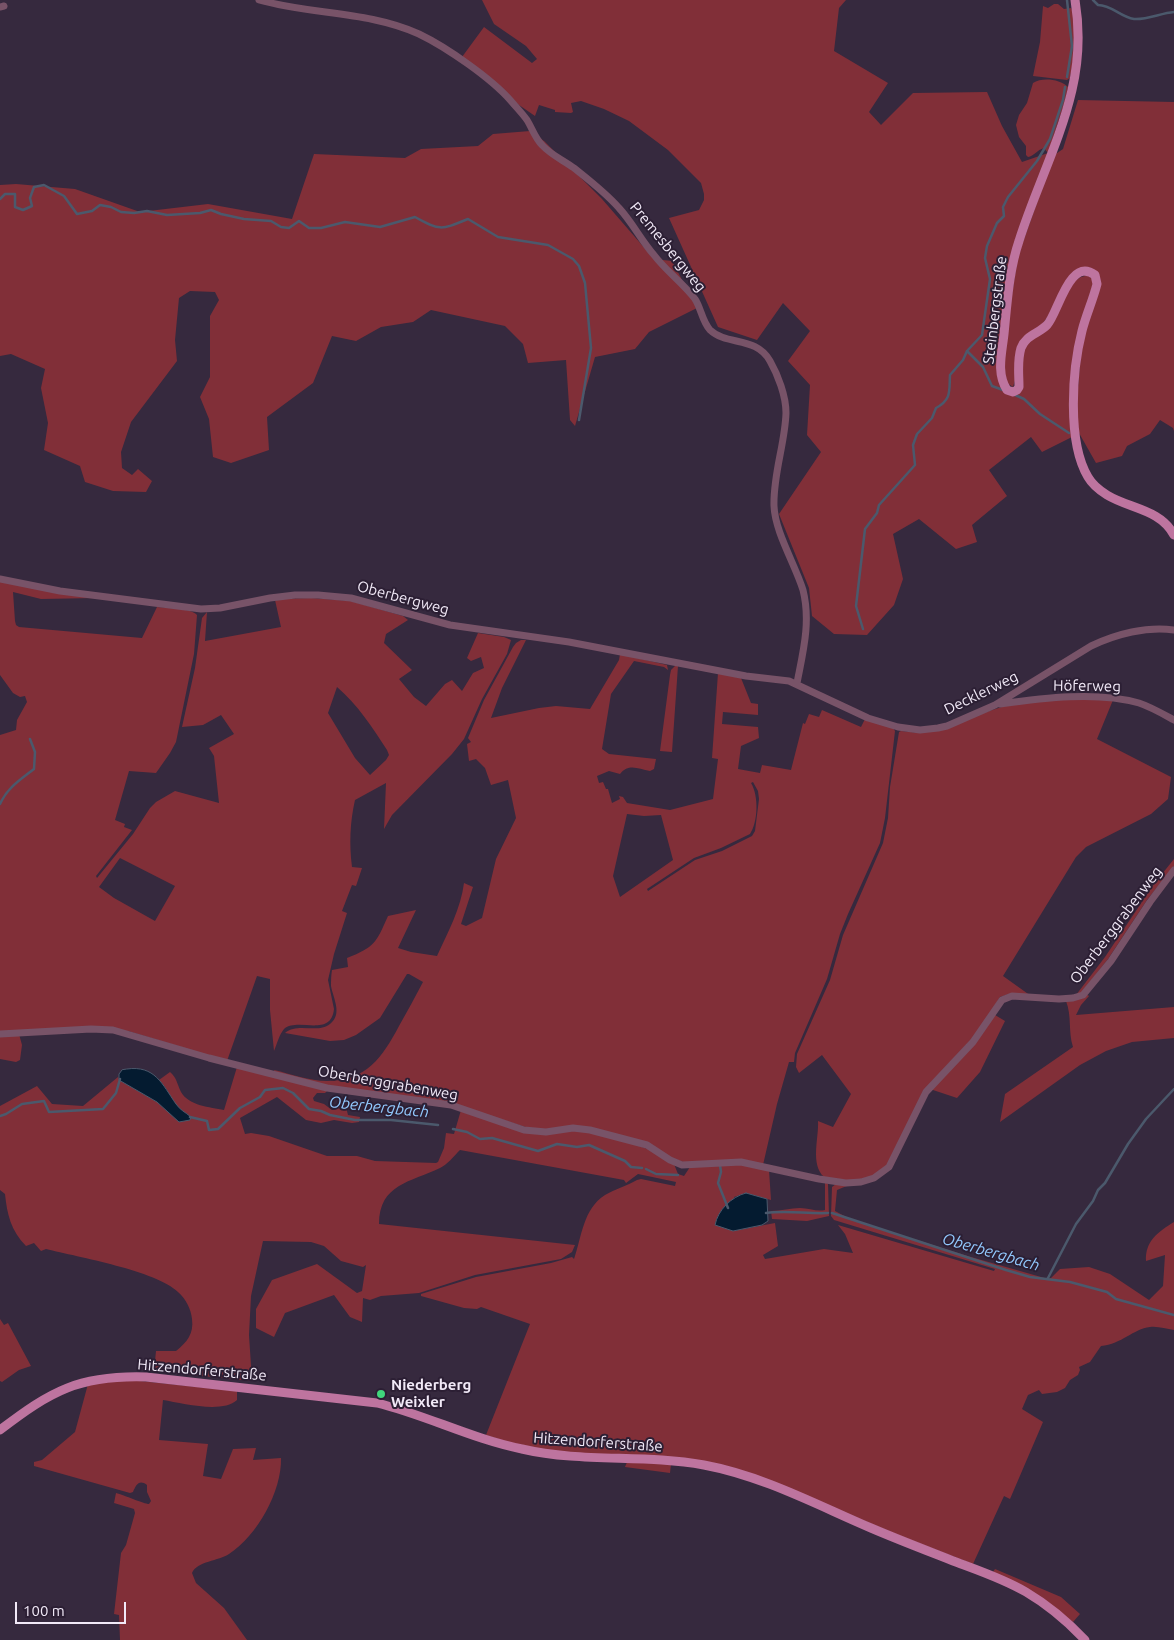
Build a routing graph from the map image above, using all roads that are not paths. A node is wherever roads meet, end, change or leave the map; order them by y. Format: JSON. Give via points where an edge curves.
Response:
{"nodes":[{"id":1,"x":259,"y":0,"type":"edge"},
{"id":2,"x":1075,"y":0,"type":"edge"},
{"id":3,"x":1174,"y":535,"type":"edge"},
{"id":4,"x":0,"y":579,"type":"edge"},
{"id":5,"x":1174,"y":630,"type":"edge"},
{"id":6,"x":797,"y":683,"type":"junction"},
{"id":7,"x":995,"y":705,"type":"junction"},
{"id":8,"x":1174,"y":720,"type":"edge"},
{"id":9,"x":1174,"y":870,"type":"edge"},
{"id":10,"x":0,"y":1034,"type":"edge"},
{"id":11,"x":0,"y":1430,"type":"edge"},
{"id":12,"x":1085,"y":1640,"type":"edge"}],
"edges":[{"from":1,"to":6,"type":"street","name":"Premesbergweg","via":[[296,9],[369,18],[401,27],[426,38],[472,68],[511,100],[548,151],[573,167],[621,211],[654,256],[696,300],[712,332],[754,345],[764,353],[777,377],[786,410],[775,514],[802,589],[806,610],[805,639]]},
{"from":2,"to":3,"type":"main road","name":"Steinbergstraße","via":[[1078,49],[1074,84],[1018,243],[1007,306],[1001,375],[1007,390],[1017,390],[1018,359],[1023,343],[1047,325],[1071,280],[1084,272],[1095,275],[1097,284],[1080,340],[1075,383],[1074,425],[1081,463],[1091,482],[1100,490],[1154,515]]},
{"from":4,"to":6,"type":"street","name":"Oberbergweg","via":[[60,591],[201,609],[284,596],[336,596],[450,625]]},
{"from":5,"to":7,"type":"street","name":"Decklerweg","via":[[1126,633],[1098,642]]},
{"from":6,"to":7,"type":"street","name":"Decklerweg","via":[[868,718],[911,729],[938,728]]},
{"from":7,"to":8,"type":"street","name":"Höferweg","via":[[1050,698],[1113,698],[1148,706]]},
{"from":9,"to":10,"type":"street","name":"Oberberggrabenweg","via":[[1082,995],[1059,999],[1012,996],[1002,1000],[969,1047],[926,1092],[889,1167],[874,1178],[860,1182],[831,1181],[741,1162],[682,1165],[646,1145],[590,1130],[524,1130],[451,1106],[327,1088],[112,1030]]},
{"from":11,"to":12,"type":"main road","name":"Hitzendorferstraße","via":[[38,1402],[72,1386],[109,1378],[146,1377],[377,1403],[522,1450],[546,1454],[674,1461],[705,1466],[763,1481],[1010,1584],[1054,1610]]}]}
